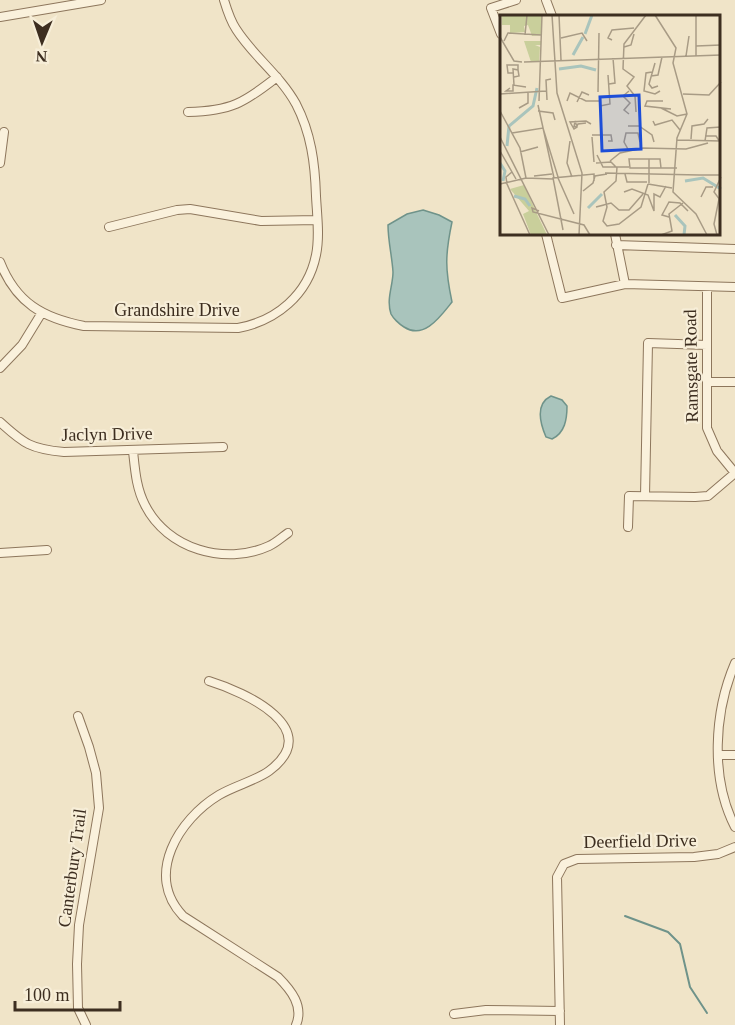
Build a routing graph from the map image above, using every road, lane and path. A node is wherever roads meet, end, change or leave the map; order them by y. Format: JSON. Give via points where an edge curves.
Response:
{"nodes":[{"id":1,"x":101,"y":0,"type":"edge"},
{"id":2,"x":224,"y":0,"type":"edge"},
{"id":3,"x":516,"y":0,"type":"edge"},
{"id":4,"x":546,"y":0,"type":"edge"},
{"id":5,"x":552,"y":15,"type":"edge"},
{"id":6,"x":0,"y":17,"type":"edge"},
{"id":7,"x":500,"y":31,"type":"edge"},
{"id":8,"x":277,"y":78,"type":"junction"},
{"id":9,"x":188,"y":112,"type":"dead end"},
{"id":10,"x":4,"y":132,"type":"dead end"},
{"id":11,"x":0,"y":163,"type":"edge"},
{"id":12,"x":317,"y":220,"type":"junction"},
{"id":13,"x":109,"y":227,"type":"dead end"},
{"id":14,"x":546,"y":236,"type":"edge"},
{"id":15,"x":615,"y":236,"type":"edge"},
{"id":16,"x":616,"y":245,"type":"junction"},
{"id":17,"x":735,"y":249,"type":"edge"},
{"id":18,"x":0,"y":262,"type":"edge"},
{"id":19,"x":625,"y":284,"type":"junction"},
{"id":20,"x":707,"y":287,"type":"junction"},
{"id":21,"x":735,"y":287,"type":"edge"},
{"id":22,"x":41,"y":314,"type":"junction"},
{"id":23,"x":707,"y":345,"type":"junction"},
{"id":24,"x":0,"y":368,"type":"edge"},
{"id":25,"x":707,"y":382,"type":"junction"},
{"id":26,"x":735,"y":382,"type":"edge"},
{"id":27,"x":0,"y":422,"type":"edge"},
{"id":28,"x":224,"y":447,"type":"dead end"},
{"id":29,"x":133,"y":451,"type":"junction"},
{"id":30,"x":735,"y":473,"type":"edge"},
{"id":31,"x":645,"y":496,"type":"junction"},
{"id":32,"x":628,"y":527,"type":"dead end"},
{"id":33,"x":288,"y":533,"type":"dead end"},
{"id":34,"x":47,"y":550,"type":"dead end"},
{"id":35,"x":0,"y":553,"type":"edge"},
{"id":36,"x":735,"y":663,"type":"edge"},
{"id":37,"x":210,"y":681,"type":"dead end"},
{"id":38,"x":78,"y":716,"type":"dead end"},
{"id":39,"x":735,"y":754,"type":"edge"},
{"id":40,"x":719,"y":755,"type":"junction"},
{"id":41,"x":735,"y":827,"type":"edge"},
{"id":42,"x":735,"y":847,"type":"edge"},
{"id":43,"x":560,"y":1011,"type":"junction"},
{"id":44,"x":454,"y":1014,"type":"dead end"},
{"id":45,"x":86,"y":1025,"type":"edge"},
{"id":46,"x":296,"y":1025,"type":"edge"},
{"id":47,"x":560,"y":1025,"type":"edge"}],
"edges":[{"from":1,"to":6,"type":"street"},
{"from":2,"to":8,"type":"street","name":"Grandshire Drive","via":[[236,30]]},
{"from":3,"to":7,"type":"street","via":[[491,8]]},
{"from":4,"to":5,"type":"street"},
{"from":8,"to":9,"type":"street","via":[[249,100],[212,111]]},
{"from":8,"to":12,"type":"street","name":"Grandshire Drive","via":[[302,116],[312,147]]},
{"from":10,"to":11,"type":"street"},
{"from":12,"to":13,"type":"street","via":[[261,221],[190,209]]},
{"from":12,"to":22,"type":"street","name":"Grandshire Drive","via":[[316,255],[303,287],[281,311],[252,325],[106,327],[62,322]]},
{"from":14,"to":19,"type":"street","via":[[562,298]]},
{"from":15,"to":16,"type":"street"},
{"from":16,"to":17,"type":"street"},
{"from":16,"to":19,"type":"street"},
{"from":18,"to":22,"type":"street","name":"Grandshire Drive","via":[[11,285]]},
{"from":19,"to":20,"type":"street"},
{"from":20,"to":21,"type":"street"},
{"from":20,"to":23,"type":"street","name":"Ramsgate Road"},
{"from":22,"to":24,"type":"street","via":[[22,345]]},
{"from":23,"to":25,"type":"street","name":"Ramsgate Road"},
{"from":23,"to":31,"type":"street","via":[[648,343]]},
{"from":25,"to":26,"type":"street"},
{"from":25,"to":30,"type":"street","name":"Ramsgate Road","via":[[709,434]]},
{"from":27,"to":29,"type":"street","name":"Jaclyn Drive","via":[[21,441],[45,451]]},
{"from":28,"to":29,"type":"street","name":"Jaclyn Drive"},
{"from":29,"to":33,"type":"street","via":[[139,491],[146,506],[158,523],[181,541],[208,552],[243,554],[271,546]]},
{"from":30,"to":31,"type":"street","via":[[708,496]]},
{"from":31,"to":32,"type":"street","via":[[629,496]]},
{"from":34,"to":35,"type":"street"},
{"from":36,"to":40,"type":"street","via":[[721,709]]},
{"from":37,"to":46,"type":"street","via":[[240,691],[279,718],[288,732],[288,747],[268,772],[219,795],[196,813],[168,855],[167,891],[183,916],[291,989],[298,1010]]},
{"from":38,"to":45,"type":"street","name":"Canterbury Trail","via":[[96,773],[99,808],[79,925],[78,1008]]},
{"from":39,"to":40,"type":"street"},
{"from":40,"to":41,"type":"street","via":[[723,795]]},
{"from":42,"to":43,"type":"street","name":"Deerfield Drive","via":[[707,856],[577,859],[564,864],[557,877]]},
{"from":43,"to":44,"type":"street"},
{"from":43,"to":47,"type":"street","name":"Deerfield Drive"}]}
